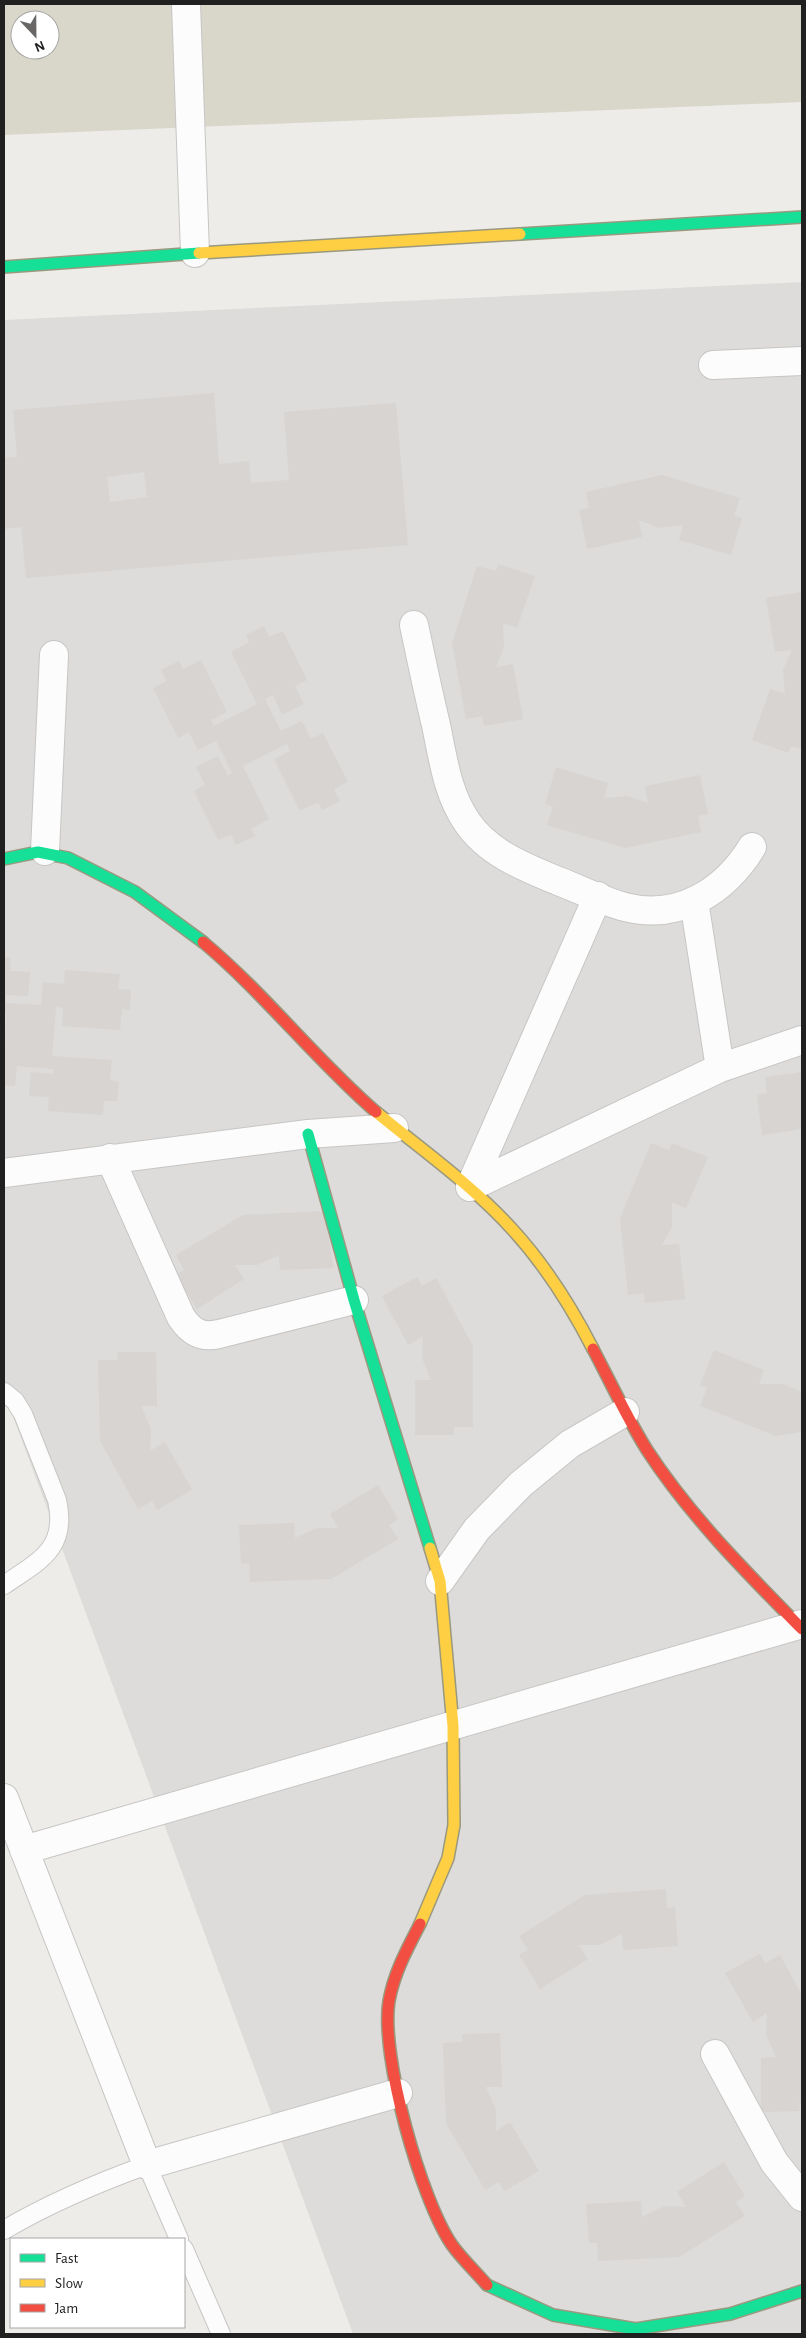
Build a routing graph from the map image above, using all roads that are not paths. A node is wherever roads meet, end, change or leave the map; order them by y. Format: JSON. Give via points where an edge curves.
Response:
{"nodes":[{"id":1,"x":186,"y":4,"type":"edge"},
{"id":2,"x":802,"y":217,"type":"edge"},
{"id":3,"x":195,"y":253,"type":"junction"},
{"id":4,"x":4,"y":267,"type":"edge"},
{"id":5,"x":802,"y":361,"type":"edge"},
{"id":6,"x":713,"y":365,"type":"dead end"},
{"id":7,"x":414,"y":625,"type":"dead end"},
{"id":8,"x":54,"y":655,"type":"dead end"},
{"id":9,"x":752,"y":847,"type":"dead end"},
{"id":10,"x":45,"y":851,"type":"junction"},
{"id":11,"x":4,"y":859,"type":"edge"},
{"id":12,"x":598,"y":896,"type":"junction"},
{"id":13,"x":694,"y":901,"type":"junction"},
{"id":14,"x":802,"y":1040,"type":"edge"},
{"id":15,"x":720,"y":1068,"type":"junction"},
{"id":16,"x":394,"y":1128,"type":"junction"},
{"id":17,"x":308,"y":1134,"type":"junction"},
{"id":18,"x":110,"y":1158,"type":"junction"},
{"id":19,"x":4,"y":1173,"type":"edge"},
{"id":20,"x":470,"y":1187,"type":"junction"},
{"id":21,"x":354,"y":1300,"type":"junction"},
{"id":22,"x":4,"y":1392,"type":"edge"},
{"id":23,"x":625,"y":1412,"type":"junction"},
{"id":24,"x":440,"y":1581,"type":"junction"},
{"id":25,"x":4,"y":1585,"type":"edge"},
{"id":26,"x":801,"y":1626,"type":"edge"},
{"id":27,"x":453,"y":1726,"type":"junction"},
{"id":28,"x":4,"y":1798,"type":"edge"},
{"id":29,"x":24,"y":1850,"type":"junction"},
{"id":30,"x":716,"y":2054,"type":"dead end"},
{"id":31,"x":398,"y":2093,"type":"junction"},
{"id":32,"x":147,"y":2165,"type":"junction"},
{"id":33,"x":802,"y":2197,"type":"edge"},
{"id":34,"x":4,"y":2230,"type":"edge"},
{"id":35,"x":179,"y":2238,"type":"edge"},
{"id":36,"x":185,"y":2252,"type":"edge"},
{"id":37,"x":802,"y":2291,"type":"edge"},
{"id":38,"x":221,"y":2334,"type":"edge"}],
"edges":[{"from":1,"to":3,"type":"street"},
{"from":2,"to":3,"type":"street"},
{"from":3,"to":4,"type":"street"},
{"from":5,"to":6,"type":"street"},
{"from":7,"to":12,"type":"street","via":[[449,786],[467,823],[503,856]]},
{"from":8,"to":10,"type":"street"},
{"from":9,"to":13,"type":"street","via":[[728,880]]},
{"from":10,"to":11,"type":"street"},
{"from":10,"to":16,"type":"street","via":[[114,879],[191,931],[249,984],[325,1065]]},
{"from":12,"to":13,"type":"street","via":[[625,907],[648,910],[672,908]]},
{"from":12,"to":20,"type":"street"},
{"from":13,"to":15,"type":"street"},
{"from":14,"to":15,"type":"street"},
{"from":15,"to":20,"type":"street"},
{"from":16,"to":17,"type":"street"},
{"from":16,"to":20,"type":"street"},
{"from":17,"to":18,"type":"street"},
{"from":17,"to":21,"type":"street"},
{"from":18,"to":19,"type":"street"},
{"from":18,"to":21,"type":"street","via":[[181,1317],[197,1334],[219,1334]]},
{"from":20,"to":23,"type":"street","via":[[530,1249],[566,1298]]},
{"from":21,"to":24,"type":"street"},
{"from":22,"to":25,"type":"lane","via":[[23,1414],[60,1515],[54,1545],[44,1557]]},
{"from":23,"to":24,"type":"street","via":[[570,1444],[521,1484],[477,1530]]},
{"from":23,"to":26,"type":"street","via":[[649,1451],[707,1527]]},
{"from":24,"to":27,"type":"street"},
{"from":26,"to":27,"type":"street"},
{"from":27,"to":29,"type":"street"},
{"from":27,"to":31,"type":"street","via":[[454,1825],[448,1858],[397,1970],[389,2003],[388,2037]]},
{"from":28,"to":29,"type":"street"},
{"from":29,"to":32,"type":"street"},
{"from":30,"to":33,"type":"street","via":[[774,2162]]},
{"from":31,"to":32,"type":"street"},
{"from":31,"to":37,"type":"street","via":[[424,2189],[452,2245],[490,2288],[553,2315],[636,2329],[730,2314]]},
{"from":32,"to":34,"type":"lane","via":[[38,2209]]},
{"from":32,"to":35,"type":"lane"},
{"from":36,"to":38,"type":"lane"}]}
